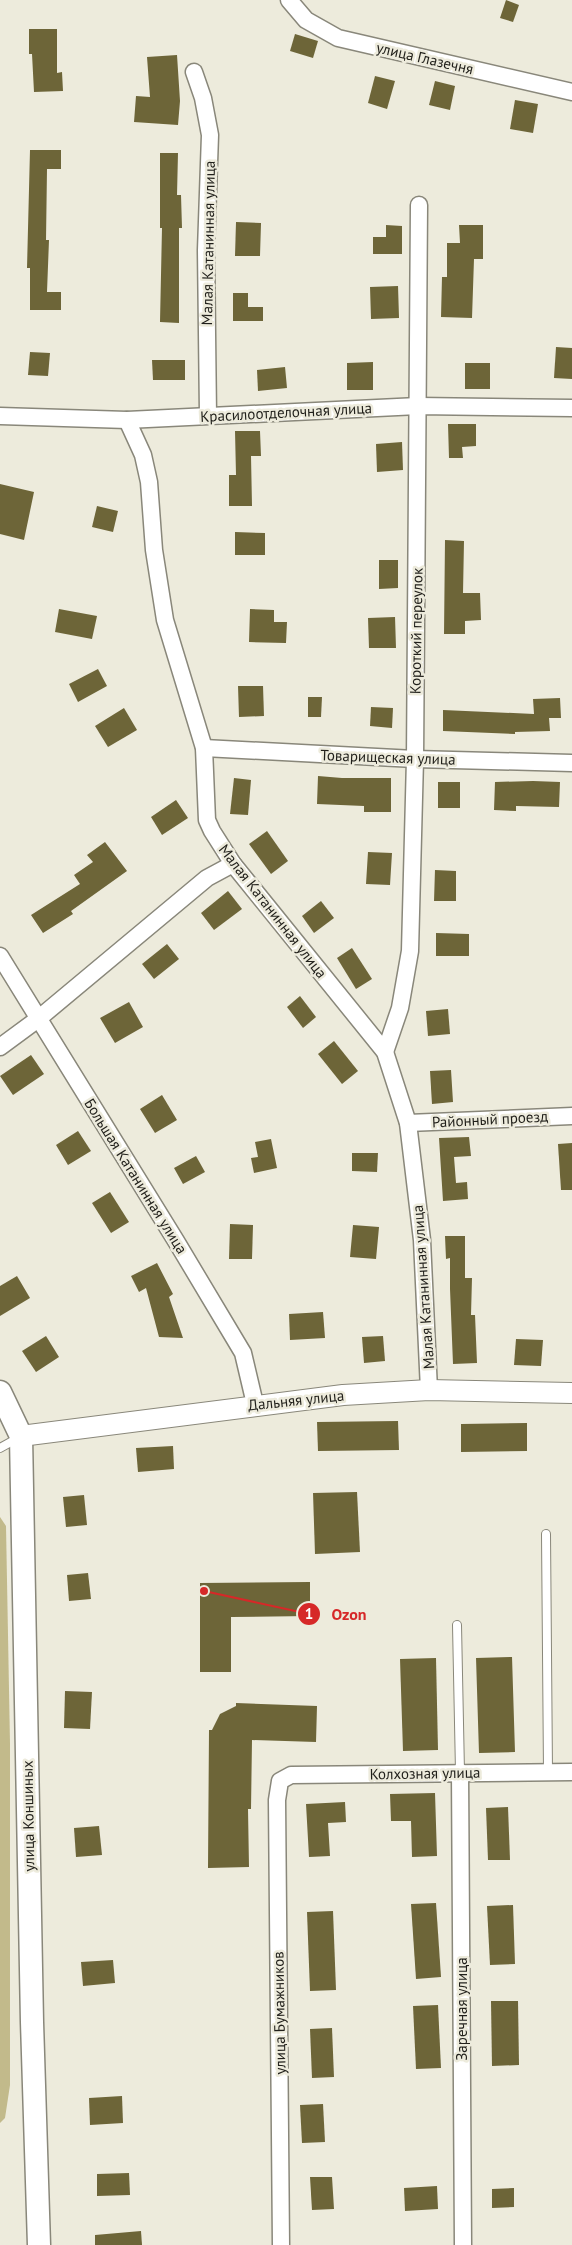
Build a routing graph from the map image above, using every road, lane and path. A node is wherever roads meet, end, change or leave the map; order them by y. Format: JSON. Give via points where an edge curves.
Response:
{"nodes":[{"id":1,"x":289,"y":0,"type":"edge"},
{"id":2,"x":194,"y":72,"type":"dead end"},
{"id":3,"x":572,"y":92,"type":"edge"},
{"id":4,"x":419,"y":205,"type":"dead end"},
{"id":5,"x":418,"y":406,"type":"junction"},
{"id":6,"x":572,"y":408,"type":"edge"},
{"id":7,"x":208,"y":415,"type":"junction"},
{"id":8,"x":0,"y":416,"type":"edge"},
{"id":9,"x":127,"y":420,"type":"junction"},
{"id":10,"x":204,"y":748,"type":"junction"},
{"id":11,"x":415,"y":759,"type":"junction"},
{"id":12,"x":572,"y":763,"type":"edge"},
{"id":13,"x":233,"y":864,"type":"junction"},
{"id":14,"x":0,"y":956,"type":"edge"},
{"id":15,"x":38,"y":1019,"type":"junction"},
{"id":16,"x":0,"y":1047,"type":"edge"},
{"id":17,"x":385,"y":1052,"type":"junction"},
{"id":18,"x":572,"y":1116,"type":"edge"},
{"id":19,"x":408,"y":1123,"type":"junction"},
{"id":20,"x":429,"y":1390,"type":"junction"},
{"id":21,"x":0,"y":1392,"type":"edge"},
{"id":22,"x":572,"y":1393,"type":"edge"},
{"id":23,"x":254,"y":1404,"type":"junction"},
{"id":24,"x":22,"y":1436,"type":"junction"},
{"id":25,"x":0,"y":1448,"type":"edge"},
{"id":26,"x":546,"y":1534,"type":"dead end"},
{"id":27,"x":457,"y":1625,"type":"dead end"},
{"id":28,"x":460,"y":1772,"type":"junction"},
{"id":29,"x":548,"y":1772,"type":"junction"},
{"id":30,"x":572,"y":1772,"type":"edge"},
{"id":31,"x":280,"y":1781,"type":"joint"},
{"id":32,"x":40,"y":2245,"type":"edge"},
{"id":33,"x":281,"y":2245,"type":"edge"},
{"id":34,"x":463,"y":2245,"type":"edge"}],
"edges":[{"from":1,"to":3,"type":"street","name":"улица Глазечня","via":[[306,20],[338,38]]},
{"from":2,"to":7,"type":"street","name":"Малая Катанинная улица","via":[[210,135],[206,250]]},
{"from":4,"to":5,"type":"street","name":"Короткий переулок"},
{"from":5,"to":6,"type":"street","name":"Красилоотделочная улица"},
{"from":5,"to":7,"type":"street","name":"Красилоотделочная улица"},
{"from":5,"to":11,"type":"street","name":"Короткий переулок"},
{"from":7,"to":9,"type":"street","name":"Красилоотделочная улица"},
{"from":8,"to":9,"type":"street","name":"Красилоотделочная улица"},
{"from":9,"to":10,"type":"street","name":"Малая Катанинная улица","via":[[143,455],[149,482],[154,550],[165,620]]},
{"from":10,"to":11,"type":"street","name":"Товарищеская улица"},
{"from":10,"to":13,"type":"street","name":"Малая Катанинная улица","via":[[207,820]]},
{"from":11,"to":12,"type":"street","name":"Товарищеская улица"},
{"from":11,"to":17,"type":"street","name":"Короткий переулок","via":[[410,952],[400,1008]]},
{"from":13,"to":15,"type":"street","via":[[207,878]]},
{"from":13,"to":17,"type":"street","name":"Малая Катанинная улица"},
{"from":14,"to":15,"type":"street","name":"Большая Катанинная улица"},
{"from":15,"to":16,"type":"street"},
{"from":15,"to":23,"type":"street","name":"Большая Катанинная улица","via":[[243,1353]]},
{"from":17,"to":19,"type":"street","name":"Малая Катанинная улица"},
{"from":18,"to":19,"type":"street","name":"Районный проезд"},
{"from":19,"to":20,"type":"street","name":"Малая Катанинная улица","via":[[422,1240]]},
{"from":20,"to":22,"type":"street","name":"Дальняя улица"},
{"from":20,"to":23,"type":"street","name":"Дальняя улица"},
{"from":21,"to":24,"type":"main road","name":"улица Коншиных"},
{"from":23,"to":24,"type":"street","name":"Дальняя улица"},
{"from":24,"to":25,"type":"lane"},
{"from":24,"to":32,"type":"main road","name":"улица Коншиных","via":[[31,2012]]},
{"from":26,"to":29,"type":"lane"},
{"from":27,"to":28,"type":"lane"},
{"from":28,"to":29,"type":"street","name":"Колхозная улица"},
{"from":28,"to":31,"type":"street","name":"Колхозная улица","via":[[291,1775]]},
{"from":28,"to":34,"type":"street","name":"Заречная улица"},
{"from":29,"to":30,"type":"street","name":"Колхозная улица"},
{"from":31,"to":33,"type":"street","name":"улица Бумажников","via":[[277,1810]]}]}
